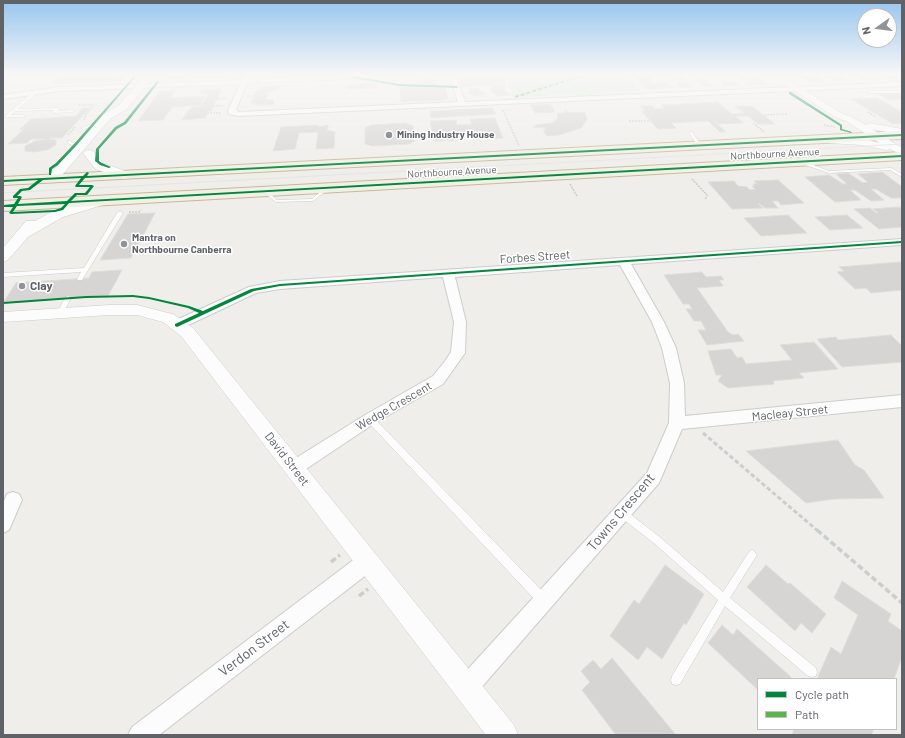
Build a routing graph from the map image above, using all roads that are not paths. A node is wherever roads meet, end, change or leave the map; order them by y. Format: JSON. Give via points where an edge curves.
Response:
{"nodes":[{"id":1,"x":121,"y":108,"type":"edge"},
{"id":2,"x":122,"y":108,"type":"edge"},
{"id":3,"x":233,"y":108,"type":"edge"},
{"id":4,"x":350,"y":108,"type":"edge"},
{"id":5,"x":830,"y":108,"type":"edge"},
{"id":6,"x":14,"y":110,"type":"joint"},
{"id":7,"x":73,"y":112,"type":"dead end"},
{"id":8,"x":5,"y":116,"type":"edge"},
{"id":9,"x":23,"y":116,"type":"dead end"},
{"id":10,"x":843,"y":118,"type":"junction"},
{"id":11,"x":103,"y":121,"type":"junction"},
{"id":12,"x":82,"y":128,"type":"dead end"},
{"id":13,"x":691,"y":133,"type":"dead end"},
{"id":14,"x":902,"y":133,"type":"edge"},
{"id":15,"x":824,"y":139,"type":"junction"},
{"id":16,"x":802,"y":140,"type":"junction"},
{"id":17,"x":69,"y":142,"type":"dead end"},
{"id":18,"x":699,"y":145,"type":"junction"},
{"id":19,"x":891,"y":148,"type":"edge"},
{"id":20,"x":84,"y":150,"type":"junction"},
{"id":21,"x":801,"y":162,"type":"junction"},
{"id":22,"x":124,"y":175,"type":"junction"},
{"id":23,"x":902,"y":176,"type":"edge"},
{"id":24,"x":7,"y":182,"type":"edge"},
{"id":25,"x":55,"y":185,"type":"junction"},
{"id":26,"x":101,"y":201,"type":"junction"},
{"id":27,"x":31,"y":205,"type":"junction"},
{"id":28,"x":3,"y":206,"type":"edge"},
{"id":29,"x":120,"y":213,"type":"dead end"},
{"id":30,"x":22,"y":234,"type":"junction"},
{"id":31,"x":3,"y":237,"type":"edge"},
{"id":32,"x":902,"y":242,"type":"edge"},
{"id":33,"x":3,"y":257,"type":"edge"},
{"id":34,"x":623,"y":261,"type":"junction"},
{"id":35,"x":86,"y":270,"type":"junction"},
{"id":36,"x":448,"y":273,"type":"junction"},
{"id":37,"x":3,"y":275,"type":"edge"},
{"id":38,"x":80,"y":279,"type":"dead end"},
{"id":39,"x":68,"y":298,"type":"dead end"},
{"id":40,"x":60,"y":313,"type":"junction"},
{"id":41,"x":3,"y":317,"type":"edge"},
{"id":42,"x":177,"y":325,"type":"junction"},
{"id":43,"x":902,"y":402,"type":"edge"},
{"id":44,"x":370,"y":419,"type":"junction"},
{"id":45,"x":677,"y":423,"type":"junction"},
{"id":46,"x":294,"y":468,"type":"junction"},
{"id":47,"x":13,"y":500,"type":"dead end"},
{"id":48,"x":622,"y":513,"type":"junction"},
{"id":49,"x":3,"y":524,"type":"edge"},
{"id":50,"x":752,"y":555,"type":"dead end"},
{"id":51,"x":367,"y":562,"type":"junction"},
{"id":52,"x":724,"y":599,"type":"junction"},
{"id":53,"x":544,"y":601,"type":"junction"},
{"id":54,"x":812,"y":672,"type":"dead end"},
{"id":55,"x":676,"y":680,"type":"dead end"},
{"id":56,"x":466,"y":688,"type":"junction"},
{"id":57,"x":140,"y":735,"type":"edge"},
{"id":58,"x":504,"y":735,"type":"edge"}],
"edges":[{"from":1,"to":11,"type":"main road"},
{"from":2,"to":20,"type":"main road","via":[[119,116]]},
{"from":3,"to":4,"type":"street","via":[[234,113]]},
{"from":5,"to":10,"type":"street"},
{"from":6,"to":7,"type":"lane","via":[[58,109],[54,112]]},
{"from":6,"to":8,"type":"lane"},
{"from":8,"to":9,"type":"lane"},
{"from":10,"to":14,"type":"street"},
{"from":10,"to":15,"type":"street","via":[[844,130]]},
{"from":10,"to":19,"type":"street"},
{"from":11,"to":12,"type":"lane"},
{"from":11,"to":20,"type":"main road"},
{"from":13,"to":18,"type":"lane"},
{"from":14,"to":19,"type":"highway","name":"Northbourne Avenue"},
{"from":15,"to":16,"type":"highway","name":"Northbourne Avenue"},
{"from":15,"to":19,"type":"highway","name":"Northbourne Avenue"},
{"from":16,"to":18,"type":"highway","name":"Northbourne Avenue"},
{"from":16,"to":19,"type":"street","via":[[850,141]]},
{"from":17,"to":20,"type":"lane"},
{"from":18,"to":22,"type":"highway","name":"Northbourne Avenue"},
{"from":19,"to":21,"type":"highway","name":"Northbourne Avenue"},
{"from":20,"to":22,"type":"main road","via":[[99,166]]},
{"from":20,"to":25,"type":"main road"},
{"from":21,"to":23,"type":"lane","via":[[829,172],[891,169]]},
{"from":21,"to":26,"type":"highway","name":"Northbourne Avenue"},
{"from":22,"to":25,"type":"highway","name":"Northbourne Avenue"},
{"from":24,"to":25,"type":"highway","via":[[33,186]]},
{"from":24,"to":25,"type":"main road","via":[[50,172]]},
{"from":25,"to":26,"type":"highway","name":"Northbourne Avenue"},
{"from":25,"to":27,"type":"highway","name":"Northbourne Avenue"},
{"from":25,"to":30,"type":"main road"},
{"from":26,"to":30,"type":"main road","via":[[58,214]]},
{"from":27,"to":28,"type":"highway","name":"Northbourne Avenue"},
{"from":27,"to":31,"type":"main road"},
{"from":29,"to":35,"type":"lane"},
{"from":30,"to":33,"type":"main road"},
{"from":32,"to":34,"type":"street","name":"Forbes Street"},
{"from":34,"to":36,"type":"street","name":"Forbes Street"},
{"from":34,"to":45,"type":"street","name":"Towns Crescent","via":[[658,322],[669,348],[677,383]]},
{"from":35,"to":37,"type":"lane"},
{"from":35,"to":38,"type":"lane"},
{"from":36,"to":42,"type":"street","name":"Forbes Street","via":[[280,285],[254,290]]},
{"from":36,"to":44,"type":"street","name":"Wedge Crescent","via":[[460,322],[458,353],[438,380]]},
{"from":39,"to":40,"type":"lane"},
{"from":40,"to":41,"type":"street","name":"David Street"},
{"from":40,"to":42,"type":"street","name":"David Street","via":[[137,310],[168,318]]},
{"from":42,"to":46,"type":"street","name":"David Street","via":[[187,332]]},
{"from":43,"to":45,"type":"street","name":"Macleay Street"},
{"from":44,"to":46,"type":"street","name":"Wedge Crescent"},
{"from":44,"to":53,"type":"lane"},
{"from":45,"to":48,"type":"street","name":"Towns Crescent","via":[[653,478]]},
{"from":46,"to":51,"type":"street","name":"David Street"},
{"from":47,"to":49,"type":"street"},
{"from":48,"to":52,"type":"lane"},
{"from":48,"to":53,"type":"street","name":"Towns Crescent"},
{"from":50,"to":52,"type":"lane"},
{"from":51,"to":56,"type":"street","name":"David Street"},
{"from":51,"to":57,"type":"street","name":"Verdon Street"},
{"from":52,"to":54,"type":"lane"},
{"from":52,"to":55,"type":"lane"},
{"from":53,"to":56,"type":"street","name":"Towns Crescent"},
{"from":56,"to":58,"type":"street","name":"David Street"}]}
